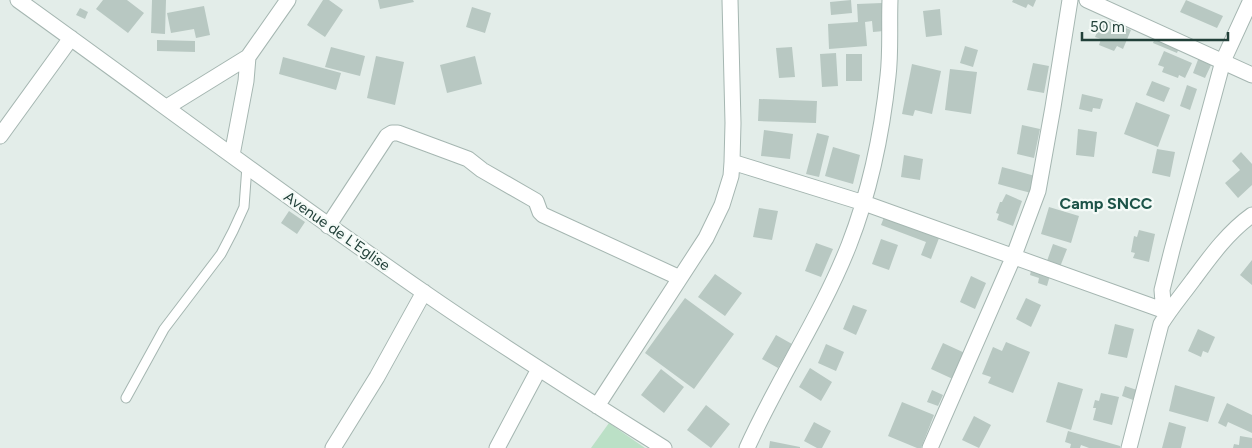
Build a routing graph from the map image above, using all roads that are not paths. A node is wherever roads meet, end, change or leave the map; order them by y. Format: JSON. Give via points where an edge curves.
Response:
{"nodes":[{"id":1,"x":18,"y":0,"type":"edge"},
{"id":2,"x":288,"y":0,"type":"edge"},
{"id":3,"x":730,"y":0,"type":"edge"},
{"id":4,"x":890,"y":0,"type":"edge"},
{"id":5,"x":1070,"y":0,"type":"edge"},
{"id":6,"x":1087,"y":0,"type":"edge"},
{"id":7,"x":1251,"y":0,"type":"edge"},
{"id":8,"x":71,"y":38,"type":"junction"},
{"id":9,"x":248,"y":57,"type":"junction"},
{"id":10,"x":1223,"y":61,"type":"junction"},
{"id":11,"x":1252,"y":74,"type":"edge"},
{"id":12,"x":167,"y":107,"type":"junction"},
{"id":13,"x":0,"y":136,"type":"edge"},
{"id":14,"x":232,"y":156,"type":"junction"},
{"id":15,"x":732,"y":162,"type":"junction"},
{"id":16,"x":248,"y":166,"type":"junction"},
{"id":17,"x":864,"y":203,"type":"junction"},
{"id":18,"x":1252,"y":215,"type":"edge"},
{"id":19,"x":328,"y":226,"type":"junction"},
{"id":20,"x":1013,"y":258,"type":"junction"},
{"id":21,"x":680,"y":278,"type":"junction"},
{"id":22,"x":424,"y":292,"type":"junction"},
{"id":23,"x":1168,"y":312,"type":"junction"},
{"id":24,"x":539,"y":369,"type":"junction"},
{"id":25,"x":126,"y":398,"type":"dead end"},
{"id":26,"x":597,"y":406,"type":"junction"},
{"id":27,"x":333,"y":448,"type":"edge"},
{"id":28,"x":497,"y":448,"type":"edge"},
{"id":29,"x":664,"y":448,"type":"edge"},
{"id":30,"x":747,"y":448,"type":"edge"},
{"id":31,"x":930,"y":448,"type":"edge"},
{"id":32,"x":1128,"y":448,"type":"edge"}],
"edges":[{"from":1,"to":8,"type":"street","name":"Avenue de L'Eglise"},
{"from":2,"to":9,"type":"street"},
{"from":3,"to":15,"type":"street"},
{"from":4,"to":17,"type":"street","via":[[888,75],[879,137]]},
{"from":5,"to":20,"type":"street","via":[[1038,190]]},
{"from":6,"to":10,"type":"street"},
{"from":7,"to":10,"type":"street"},
{"from":8,"to":12,"type":"street","name":"Avenue de L'Eglise"},
{"from":8,"to":13,"type":"street"},
{"from":9,"to":12,"type":"street"},
{"from":9,"to":14,"type":"street"},
{"from":10,"to":11,"type":"street"},
{"from":10,"to":23,"type":"street","via":[[1162,290]]},
{"from":12,"to":14,"type":"street","name":"Avenue de L'Eglise"},
{"from":14,"to":16,"type":"street","name":"Avenue de L'Eglise"},
{"from":15,"to":17,"type":"street"},
{"from":15,"to":21,"type":"street","via":[[722,204],[706,238]]},
{"from":16,"to":19,"type":"street","name":"Avenue de L'Eglise"},
{"from":16,"to":25,"type":"lane","via":[[244,207],[233,231],[220,254],[164,329]]},
{"from":17,"to":20,"type":"street"},
{"from":17,"to":30,"type":"street","via":[[822,304]]},
{"from":18,"to":23,"type":"street","via":[[1214,252]]},
{"from":19,"to":21,"type":"street","via":[[386,136],[398,133],[468,159],[536,201],[543,215]]},
{"from":19,"to":22,"type":"street","name":"Avenue de L'Eglise"},
{"from":20,"to":23,"type":"street"},
{"from":20,"to":31,"type":"street"},
{"from":21,"to":26,"type":"street"},
{"from":22,"to":24,"type":"street","name":"Avenue de L'Eglise"},
{"from":22,"to":27,"type":"street"},
{"from":23,"to":32,"type":"street","via":[[1156,338]]},
{"from":24,"to":26,"type":"street","name":"Avenue de L'Eglise"},
{"from":24,"to":28,"type":"street"},
{"from":26,"to":29,"type":"street","name":"Avenue de L'Eglise"}]}
